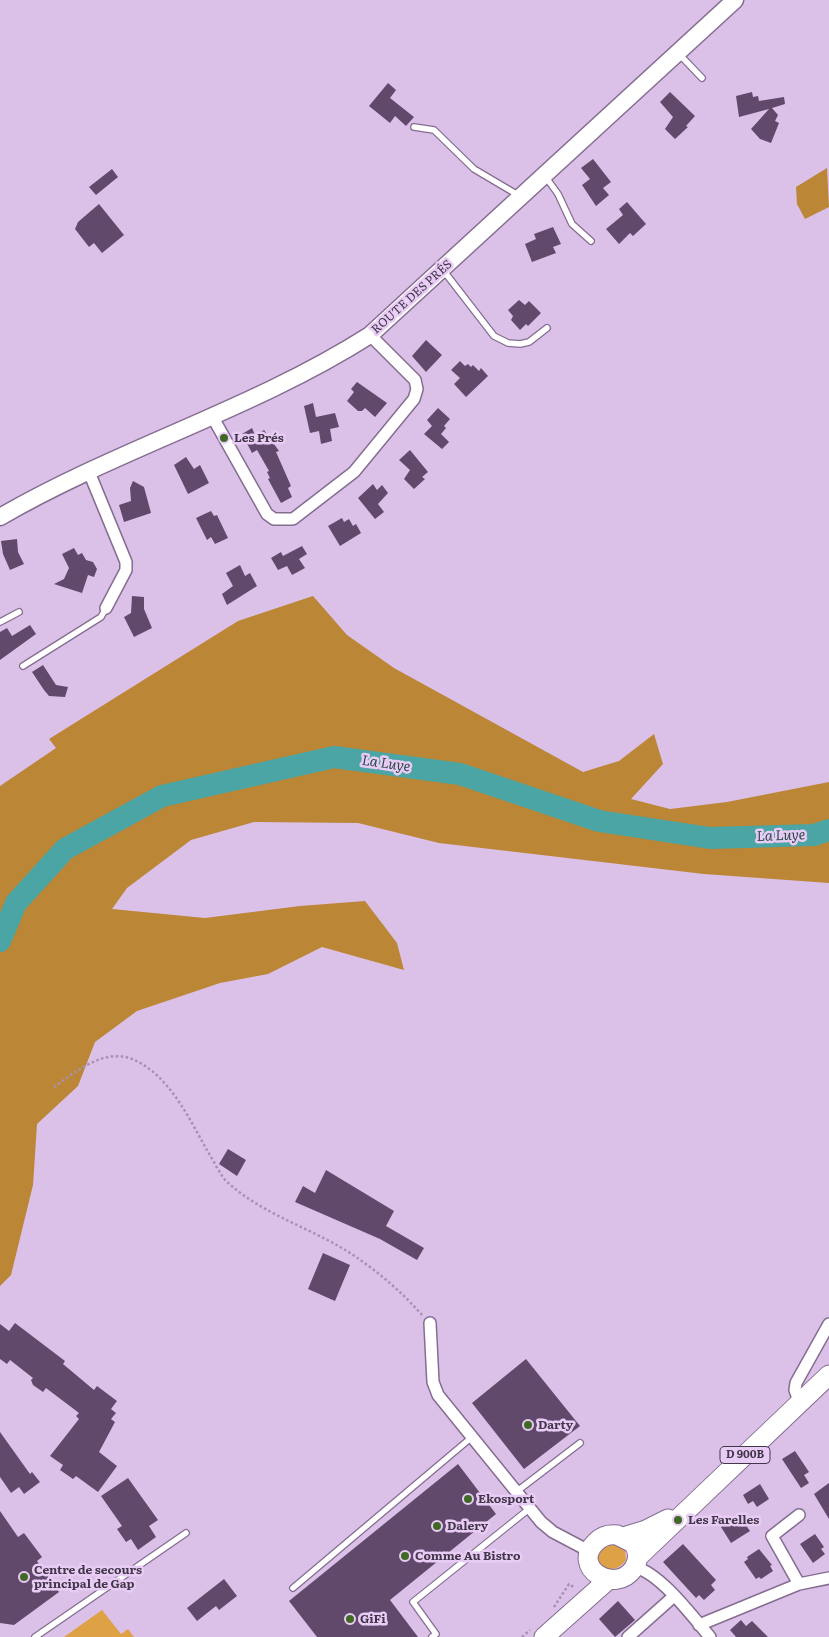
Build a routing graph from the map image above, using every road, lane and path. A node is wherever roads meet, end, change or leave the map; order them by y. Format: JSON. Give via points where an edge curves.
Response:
{"nodes":[{"id":1,"x":735,"y":0,"type":"edge"},
{"id":2,"x":678,"y":53,"type":"junction"},
{"id":3,"x":702,"y":78,"type":"dead end"},
{"id":4,"x":414,"y":126,"type":"dead end"},
{"id":5,"x":543,"y":174,"type":"junction"},
{"id":6,"x":520,"y":196,"type":"junction"},
{"id":7,"x":591,"y":241,"type":"dead end"},
{"id":8,"x":442,"y":270,"type":"junction"},
{"id":9,"x":546,"y":328,"type":"dead end"},
{"id":10,"x":370,"y":335,"type":"junction"},
{"id":11,"x":212,"y":416,"type":"junction"},
{"id":12,"x":89,"y":472,"type":"junction"},
{"id":13,"x":0,"y":517,"type":"edge"},
{"id":14,"x":106,"y":608,"type":"joint"},
{"id":15,"x":19,"y":612,"type":"dead end"},
{"id":16,"x":0,"y":622,"type":"edge"},
{"id":17,"x":23,"y":666,"type":"dead end"},
{"id":18,"x":54,"y":1087,"type":"dead end"},
{"id":19,"x":430,"y":1323,"type":"joint"},
{"id":20,"x":828,"y":1328,"type":"edge"},
{"id":21,"x":829,"y":1375,"type":"edge"},
{"id":22,"x":800,"y":1404,"type":"junction"},
{"id":23,"x":472,"y":1437,"type":"junction"},
{"id":24,"x":580,"y":1443,"type":"dead end"},
{"id":25,"x":516,"y":1492,"type":"junction"},
{"id":26,"x":690,"y":1506,"type":"junction"},
{"id":27,"x":529,"y":1508,"type":"junction"},
{"id":28,"x":800,"y":1515,"type":"dead end"},
{"id":29,"x":186,"y":1533,"type":"dead end"},
{"id":30,"x":623,"y":1537,"type":"junction"},
{"id":31,"x":589,"y":1559,"type":"junction"},
{"id":32,"x":636,"y":1562,"type":"junction"},
{"id":33,"x":829,"y":1578,"type":"edge"},
{"id":34,"x":608,"y":1580,"type":"junction"},
{"id":35,"x":569,"y":1584,"type":"dead end"},
{"id":36,"x":799,"y":1584,"type":"junction"},
{"id":37,"x":294,"y":1588,"type":"dead end"},
{"id":38,"x":673,"y":1597,"type":"junction"},
{"id":39,"x":548,"y":1612,"type":"dead end"},
{"id":40,"x":568,"y":1614,"type":"junction"},
{"id":41,"x":699,"y":1625,"type":"junction"},
{"id":42,"x":539,"y":1631,"type":"edge"},
{"id":43,"x":35,"y":1637,"type":"edge"},
{"id":44,"x":432,"y":1637,"type":"edge"},
{"id":45,"x":522,"y":1637,"type":"edge"},
{"id":46,"x":628,"y":1637,"type":"edge"},
{"id":47,"x":710,"y":1637,"type":"edge"}],
"edges":[{"from":1,"to":2,"type":"street","name":"ROUTE DES PRÉS"},
{"from":2,"to":3,"type":"lane"},
{"from":2,"to":5,"type":"street","name":"ROUTE DES PRÉS"},
{"from":4,"to":6,"type":"lane","via":[[434,130],[474,169]]},
{"from":5,"to":6,"type":"street","name":"ROUTE DES PRÉS"},
{"from":5,"to":7,"type":"lane","via":[[558,194],[572,224]]},
{"from":6,"to":8,"type":"street","name":"ROUTE DES PRÉS"},
{"from":8,"to":9,"type":"lane","via":[[494,336],[508,343],[520,344]]},
{"from":8,"to":10,"type":"street","name":"ROUTE DES PRÉS"},
{"from":10,"to":11,"type":"street","name":"ROUTE DES PRÉS","via":[[302,375]]},
{"from":10,"to":11,"type":"street","via":[[415,380],[414,399],[354,472],[293,519],[274,519],[261,507]]},
{"from":11,"to":12,"type":"street","name":"ROUTE DES PRÉS"},
{"from":12,"to":13,"type":"street","name":"ROUTE DES PRÉS"},
{"from":12,"to":14,"type":"street","via":[[126,562],[126,570]]},
{"from":14,"to":17,"type":"lane","via":[[101,617]]},
{"from":15,"to":16,"type":"lane"},
{"from":18,"to":19,"type":"path","via":[[83,1067],[116,1054],[134,1060],[155,1074],[182,1107],[224,1178],[244,1197],[348,1251],[400,1290]]},
{"from":19,"to":23,"type":"street","via":[[433,1382],[438,1395]]},
{"from":20,"to":22,"type":"street","via":[[796,1383]]},
{"from":21,"to":22,"type":"main road","number":"D 900B"},
{"from":22,"to":26,"type":"main road","number":"D 900B"},
{"from":23,"to":25,"type":"street"},
{"from":23,"to":37,"type":"lane"},
{"from":24,"to":25,"type":"lane"},
{"from":25,"to":27,"type":"street"},
{"from":26,"to":30,"type":"main road","number":"D 900B","via":[[646,1530]]},
{"from":26,"to":32,"type":"main road","number":"D 900B"},
{"from":27,"to":31,"type":"street","via":[[553,1532]]},
{"from":27,"to":44,"type":"lane","via":[[413,1602],[436,1634]]},
{"from":28,"to":36,"type":"street","via":[[772,1536]]},
{"from":29,"to":43,"type":"lane"},
{"from":30,"to":31,"type":"main road","via":[[612,1534],[601,1538]]},
{"from":30,"to":32,"type":"main road","via":[[636,1547]]},
{"from":31,"to":34,"type":"main road","via":[[600,1577]]},
{"from":31,"to":40,"type":"main road","via":[[580,1591]]},
{"from":32,"to":34,"type":"main road","via":[[621,1578]]},
{"from":32,"to":38,"type":"street"},
{"from":33,"to":36,"type":"street"},
{"from":34,"to":40,"type":"main road"},
{"from":35,"to":39,"type":"path"},
{"from":36,"to":41,"type":"street"},
{"from":38,"to":41,"type":"street"},
{"from":38,"to":46,"type":"street"},
{"from":40,"to":42,"type":"main road"},
{"from":41,"to":47,"type":"street"},
{"from":42,"to":45,"type":"path"}]}
